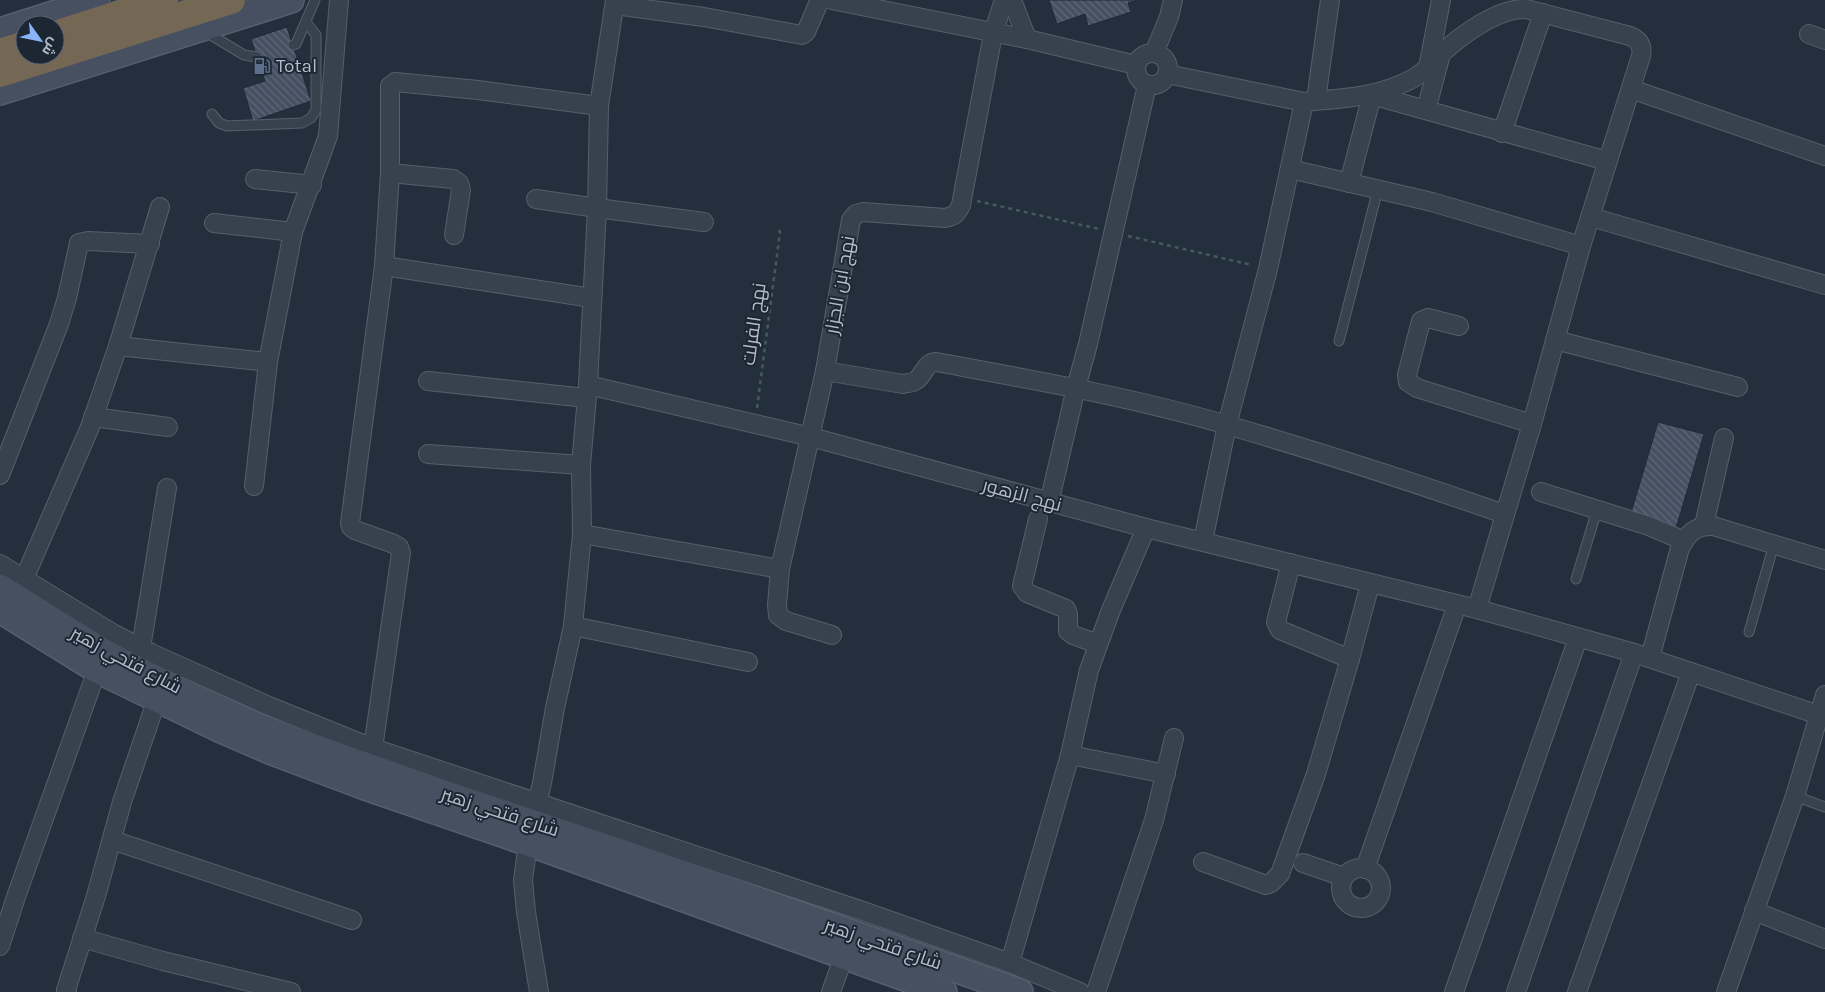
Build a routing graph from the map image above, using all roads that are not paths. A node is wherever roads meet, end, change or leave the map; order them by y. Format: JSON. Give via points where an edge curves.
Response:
{"nodes":[{"id":1,"x":97,"y":0,"type":"edge"},
{"id":2,"x":164,"y":0,"type":"edge"},
{"id":3,"x":231,"y":0,"type":"edge"},
{"id":4,"x":290,"y":0,"type":"edge"},
{"id":5,"x":315,"y":0,"type":"edge"},
{"id":6,"x":339,"y":0,"type":"edge"},
{"id":7,"x":821,"y":0,"type":"edge"},
{"id":8,"x":832,"y":0,"type":"edge"},
{"id":9,"x":1004,"y":0,"type":"edge"},
{"id":10,"x":1012,"y":0,"type":"edge"},
{"id":11,"x":1173,"y":0,"type":"edge"},
{"id":12,"x":1330,"y":0,"type":"edge"},
{"id":13,"x":1441,"y":0,"type":"edge"},
{"id":14,"x":615,"y":3,"type":"edge"},
{"id":15,"x":1543,"y":13,"type":"junction"},
{"id":16,"x":306,"y":22,"type":"junction"},
{"id":17,"x":199,"y":28,"type":"junction"},
{"id":18,"x":0,"y":31,"type":"edge"},
{"id":19,"x":65,"y":32,"type":"edge"},
{"id":20,"x":993,"y":34,"type":"junction"},
{"id":21,"x":1026,"y":39,"type":"junction"},
{"id":22,"x":293,"y":45,"type":"dead end"},
{"id":23,"x":15,"y":47,"type":"edge"},
{"id":24,"x":0,"y":52,"type":"edge"},
{"id":25,"x":1154,"y":53,"type":"junction"},
{"id":26,"x":1442,"y":53,"type":"junction"},
{"id":27,"x":257,"y":57,"type":"dead end"},
{"id":28,"x":1136,"y":65,"type":"junction"},
{"id":29,"x":1428,"y":69,"type":"junction"},
{"id":30,"x":0,"y":73,"type":"edge"},
{"id":31,"x":1167,"y":74,"type":"junction"},
{"id":32,"x":1147,"y":85,"type":"junction"},
{"id":33,"x":1632,"y":89,"type":"junction"},
{"id":34,"x":0,"y":92,"type":"edge"},
{"id":35,"x":1372,"y":95,"type":"junction"},
{"id":36,"x":1310,"y":101,"type":"junction"},
{"id":37,"x":599,"y":106,"type":"junction"},
{"id":38,"x":1426,"y":110,"type":"junction"},
{"id":39,"x":212,"y":114,"type":"dead end"},
{"id":40,"x":1502,"y":133,"type":"junction"},
{"id":41,"x":1825,"y":156,"type":"edge"},
{"id":42,"x":1607,"y":161,"type":"junction"},
{"id":43,"x":1290,"y":169,"type":"junction"},
{"id":44,"x":390,"y":173,"type":"junction"},
{"id":45,"x":254,"y":179,"type":"dead end"},
{"id":46,"x":1349,"y":183,"type":"junction"},
{"id":47,"x":312,"y":185,"type":"junction"},
{"id":48,"x":1378,"y":189,"type":"junction"},
{"id":49,"x":536,"y":198,"type":"dead end"},
{"id":50,"x":160,"y":207,"type":"dead end"},
{"id":51,"x":597,"y":208,"type":"junction"},
{"id":52,"x":1590,"y":217,"type":"junction"},
{"id":53,"x":704,"y":222,"type":"dead end"},
{"id":54,"x":214,"y":223,"type":"dead end"},
{"id":55,"x":294,"y":232,"type":"junction"},
{"id":56,"x":454,"y":236,"type":"dead end"},
{"id":57,"x":150,"y":244,"type":"junction"},
{"id":58,"x":1581,"y":246,"type":"junction"},
{"id":59,"x":384,"y":266,"type":"junction"},
{"id":60,"x":1825,"y":285,"type":"edge"},
{"id":61,"x":592,"y":298,"type":"junction"},
{"id":62,"x":1459,"y":326,"type":"dead end"},
{"id":63,"x":1555,"y":340,"type":"junction"},
{"id":64,"x":1339,"y":341,"type":"dead end"},
{"id":65,"x":118,"y":346,"type":"junction"},
{"id":66,"x":268,"y":362,"type":"junction"},
{"id":67,"x":826,"y":371,"type":"junction"},
{"id":68,"x":428,"y":381,"type":"dead end"},
{"id":69,"x":1738,"y":387,"type":"dead end"},
{"id":70,"x":1076,"y":388,"type":"junction"},
{"id":71,"x":587,"y":391,"type":"junction"},
{"id":72,"x":93,"y":417,"type":"junction"},
{"id":73,"x":1532,"y":424,"type":"junction"},
{"id":74,"x":1227,"y":425,"type":"junction"},
{"id":75,"x":168,"y":427,"type":"dead end"},
{"id":76,"x":810,"y":437,"type":"junction"},
{"id":77,"x":1724,"y":438,"type":"dead end"},
{"id":78,"x":428,"y":454,"type":"dead end"},
{"id":79,"x":581,"y":465,"type":"junction"},
{"id":80,"x":0,"y":475,"type":"edge"},
{"id":81,"x":254,"y":486,"type":"dead end"},
{"id":82,"x":168,"y":488,"type":"dead end"},
{"id":83,"x":1541,"y":492,"type":"dead end"},
{"id":84,"x":1049,"y":503,"type":"junction"},
{"id":85,"x":1597,"y":510,"type":"junction"},
{"id":86,"x":1504,"y":514,"type":"junction"},
{"id":87,"x":1038,"y":518,"type":"dead end"},
{"id":88,"x":1704,"y":526,"type":"junction"},
{"id":89,"x":1146,"y":528,"type":"junction"},
{"id":90,"x":582,"y":534,"type":"junction"},
{"id":91,"x":1684,"y":540,"type":"junction"},
{"id":92,"x":1203,"y":541,"type":"junction"},
{"id":93,"x":1774,"y":544,"type":"junction"},
{"id":94,"x":1825,"y":560,"type":"edge"},
{"id":95,"x":1291,"y":563,"type":"junction"},
{"id":96,"x":0,"y":564,"type":"edge"},
{"id":97,"x":780,"y":568,"type":"junction"},
{"id":98,"x":24,"y":579,"type":"junction"},
{"id":99,"x":1576,"y":579,"type":"dead end"},
{"id":100,"x":1370,"y":584,"type":"junction"},
{"id":101,"x":0,"y":588,"type":"edge"},
{"id":102,"x":1457,"y":605,"type":"junction"},
{"id":103,"x":1477,"y":609,"type":"junction"},
{"id":104,"x":2,"y":617,"type":"edge"},
{"id":105,"x":573,"y":626,"type":"junction"},
{"id":106,"x":1749,"y":632,"type":"dead end"},
{"id":107,"x":832,"y":635,"type":"dead end"},
{"id":108,"x":1578,"y":638,"type":"junction"},
{"id":109,"x":1098,"y":644,"type":"junction"},
{"id":110,"x":141,"y":648,"type":"junction"},
{"id":111,"x":1642,"y":656,"type":"junction"},
{"id":112,"x":1350,"y":659,"type":"junction"},
{"id":113,"x":748,"y":662,"type":"dead end"},
{"id":114,"x":97,"y":670,"type":"junction"},
{"id":115,"x":1691,"y":672,"type":"junction"},
{"id":116,"x":1825,"y":694,"type":"edge"},
{"id":117,"x":158,"y":699,"type":"junction"},
{"id":118,"x":1819,"y":715,"type":"junction"},
{"id":119,"x":1174,"y":738,"type":"dead end"},
{"id":120,"x":373,"y":748,"type":"junction"},
{"id":121,"x":1070,"y":755,"type":"junction"},
{"id":122,"x":1166,"y":774,"type":"junction"},
{"id":123,"x":1796,"y":796,"type":"junction"},
{"id":124,"x":1825,"y":807,"type":"edge"},
{"id":125,"x":533,"y":823,"type":"junction"},
{"id":126,"x":112,"y":840,"type":"junction"},
{"id":127,"x":1203,"y":862,"type":"dead end"},
{"id":128,"x":1303,"y":864,"type":"dead end"},
{"id":129,"x":1365,"y":869,"type":"junction"},
{"id":130,"x":1344,"y":878,"type":"junction"},
{"id":131,"x":1754,"y":911,"type":"junction"},
{"id":132,"x":352,"y":920,"type":"dead end"},
{"id":133,"x":82,"y":938,"type":"junction"},
{"id":134,"x":1825,"y":939,"type":"edge"},
{"id":135,"x":0,"y":946,"type":"edge"},
{"id":136,"x":844,"y":956,"type":"junction"},
{"id":137,"x":1010,"y":963,"type":"junction"},
{"id":138,"x":67,"y":992,"type":"edge"},
{"id":139,"x":291,"y":992,"type":"edge"},
{"id":140,"x":539,"y":992,"type":"edge"},
{"id":141,"x":831,"y":992,"type":"edge"},
{"id":142,"x":944,"y":992,"type":"edge"},
{"id":143,"x":1020,"y":992,"type":"edge"},
{"id":144,"x":1080,"y":992,"type":"edge"},
{"id":145,"x":1096,"y":992,"type":"edge"},
{"id":146,"x":1454,"y":992,"type":"edge"},
{"id":147,"x":1516,"y":992,"type":"edge"},
{"id":148,"x":1577,"y":992,"type":"edge"},
{"id":149,"x":1726,"y":992,"type":"edge"}],
"edges":[{"from":1,"to":18,"type":"street"},
{"from":2,"to":19,"type":"highway"},
{"from":3,"to":30,"type":"highway"},
{"from":4,"to":17,"type":"street"},
{"from":5,"to":16,"type":"lane"},
{"from":6,"to":47,"type":"street","via":[[328,136]]},
{"from":7,"to":14,"type":"street","via":[[802,35]]},
{"from":8,"to":20,"type":"street"},
{"from":9,"to":20,"type":"street"},
{"from":10,"to":21,"type":"street"},
{"from":11,"to":25,"type":"street"},
{"from":12,"to":36,"type":"street"},
{"from":13,"to":29,"type":"street"},
{"from":14,"to":37,"type":"street"},
{"from":15,"to":26,"type":"street","via":[[1517,8],[1508,11],[1476,27]]},
{"from":15,"to":33,"type":"street","via":[[1636,39],[1642,50]]},
{"from":15,"to":40,"type":"street"},
{"from":16,"to":22,"type":"lane","via":[[300,38]]},
{"from":16,"to":39,"type":"lane","via":[[316,35],[317,48],[316,110],[311,118],[302,122],[227,126],[219,123]]},
{"from":17,"to":27,"type":"lane","via":[[244,54]]},
{"from":17,"to":34,"type":"street"},
{"from":20,"to":21,"type":"street"},
{"from":20,"to":67,"type":"street","name":"نهج ابن الجزار","via":[[958,213],[945,218],[856,214],[851,220]]},
{"from":21,"to":28,"type":"street"},
{"from":23,"to":24,"type":"highway"},
{"from":25,"to":28,"type":"street","via":[[1144,55]]},
{"from":25,"to":31,"type":"street","via":[[1166,62]]},
{"from":26,"to":29,"type":"street"},
{"from":26,"to":38,"type":"street"},
{"from":28,"to":32,"type":"street","via":[[1137,77]]},
{"from":29,"to":35,"type":"street"},
{"from":31,"to":32,"type":"street","via":[[1159,84]]},
{"from":31,"to":36,"type":"street"},
{"from":32,"to":70,"type":"street"},
{"from":33,"to":41,"type":"street"},
{"from":33,"to":42,"type":"street"},
{"from":35,"to":36,"type":"street"},
{"from":35,"to":38,"type":"street"},
{"from":35,"to":46,"type":"street"},
{"from":36,"to":43,"type":"street"},
{"from":37,"to":44,"type":"street","via":[[395,82],[390,86]]},
{"from":37,"to":51,"type":"street"},
{"from":38,"to":40,"type":"street"},
{"from":40,"to":42,"type":"street"},
{"from":42,"to":52,"type":"street"},
{"from":43,"to":46,"type":"street"},
{"from":43,"to":74,"type":"street","via":[[1268,269]]},
{"from":44,"to":56,"type":"street","via":[[454,179],[459,183],[461,190]]},
{"from":44,"to":59,"type":"street"},
{"from":45,"to":47,"type":"street"},
{"from":46,"to":48,"type":"street"},
{"from":47,"to":55,"type":"street"},
{"from":48,"to":58,"type":"street"},
{"from":48,"to":64,"type":"lane"},
{"from":49,"to":51,"type":"street"},
{"from":50,"to":57,"type":"street"},
{"from":51,"to":53,"type":"street"},
{"from":51,"to":61,"type":"street"},
{"from":52,"to":58,"type":"street"},
{"from":52,"to":60,"type":"street"},
{"from":54,"to":55,"type":"street"},
{"from":55,"to":66,"type":"street"},
{"from":57,"to":65,"type":"street"},
{"from":57,"to":80,"type":"street","via":[[79,243],[59,324]]},
{"from":58,"to":63,"type":"street"},
{"from":59,"to":61,"type":"street"},
{"from":59,"to":120,"type":"street","via":[[350,523],[355,530],[394,544],[401,553]]},
{"from":61,"to":71,"type":"street"},
{"from":62,"to":73,"type":"street","via":[[1428,318],[1421,321],[1407,374],[1408,382],[1417,388]]},
{"from":63,"to":69,"type":"street"},
{"from":63,"to":73,"type":"street"},
{"from":65,"to":66,"type":"street"},
{"from":65,"to":72,"type":"street"},
{"from":66,"to":81,"type":"street"},
{"from":67,"to":70,"type":"street","via":[[903,384],[915,381],[927,365],[936,362]]},
{"from":67,"to":76,"type":"street","name":"نهج ابن الجزار"},
{"from":68,"to":71,"type":"street","name":"نهج الزهور"},
{"from":70,"to":74,"type":"street"},
{"from":70,"to":84,"type":"street"},
{"from":71,"to":76,"type":"street","name":"نهج الزهور"},
{"from":71,"to":79,"type":"street"},
{"from":72,"to":75,"type":"street"},
{"from":72,"to":98,"type":"street"},
{"from":73,"to":86,"type":"street"},
{"from":74,"to":86,"type":"street"},
{"from":74,"to":92,"type":"street"},
{"from":76,"to":84,"type":"street","name":"نهج الزهور"},
{"from":76,"to":97,"type":"street","name":"نهج ابن الجزار"},
{"from":77,"to":88,"type":"street"},
{"from":78,"to":79,"type":"street"},
{"from":79,"to":90,"type":"street"},
{"from":82,"to":110,"type":"street"},
{"from":83,"to":85,"type":"street"},
{"from":84,"to":89,"type":"street","name":"نهج الزهور"},
{"from":85,"to":91,"type":"street"},
{"from":85,"to":99,"type":"lane"},
{"from":86,"to":103,"type":"street"},
{"from":87,"to":109,"type":"street","via":[[1022,586],[1027,593],[1066,609],[1068,631]]},
{"from":88,"to":91,"type":"street","via":[[1694,529]]},
{"from":88,"to":93,"type":"street"},
{"from":89,"to":92,"type":"street","name":"نهج الزهور"},
{"from":89,"to":109,"type":"street"},
{"from":90,"to":97,"type":"street"},
{"from":90,"to":105,"type":"street"},
{"from":91,"to":111,"type":"street"},
{"from":92,"to":95,"type":"street","name":"نهج الزهور"},
{"from":93,"to":94,"type":"street"},
{"from":93,"to":106,"type":"lane"},
{"from":95,"to":100,"type":"street","name":"نهج الزهور"},
{"from":95,"to":112,"type":"street","via":[[1276,622],[1280,630]]},
{"from":96,"to":98,"type":"street"},
{"from":97,"to":107,"type":"street","name":"نهج ابن الجزار","via":[[778,615],[786,621]]},
{"from":98,"to":110,"type":"street"},
{"from":100,"to":102,"type":"street","name":"نهج الزهور"},
{"from":100,"to":112,"type":"street"},
{"from":101,"to":125,"type":"street","name":"شارع فتحي زهير","via":[[104,652],[260,727]]},
{"from":102,"to":103,"type":"street","name":"نهج الزهور"},
{"from":102,"to":129,"type":"street"},
{"from":103,"to":108,"type":"street","name":"نهج الزهور"},
{"from":104,"to":114,"type":"street","name":"شارع فتحي زهير"},
{"from":105,"to":113,"type":"street"},
{"from":105,"to":125,"type":"street"},
{"from":108,"to":111,"type":"street","name":"نهج الزهور"},
{"from":108,"to":146,"type":"street"},
{"from":109,"to":121,"type":"street"},
{"from":110,"to":120,"type":"street","via":[[269,706]]},
{"from":111,"to":115,"type":"street","name":"نهج الزهور"},
{"from":111,"to":147,"type":"street"},
{"from":112,"to":127,"type":"street","via":[[1316,774],[1280,874],[1266,885]]},
{"from":114,"to":117,"type":"street","name":"شارع فتحي زهير"},
{"from":114,"to":135,"type":"street"},
{"from":115,"to":118,"type":"street","name":"نهج الزهور"},
{"from":115,"to":148,"type":"street"},
{"from":116,"to":118,"type":"street"},
{"from":117,"to":125,"type":"street","name":"شارع فتحي زهير","via":[[272,752],[365,787]]},
{"from":117,"to":126,"type":"street"},
{"from":118,"to":123,"type":"street"},
{"from":119,"to":122,"type":"street"},
{"from":120,"to":125,"type":"street"},
{"from":121,"to":122,"type":"street"},
{"from":121,"to":137,"type":"street"},
{"from":122,"to":145,"type":"street","via":[[1154,820]]},
{"from":123,"to":124,"type":"lane"},
{"from":123,"to":131,"type":"street"},
{"from":125,"to":136,"type":"street","name":"شارع فتحي زهير"},
{"from":125,"to":137,"type":"street","via":[[866,912]]},
{"from":125,"to":140,"type":"street","via":[[524,896]]},
{"from":125,"to":143,"type":"street","name":"شارع فتحي زهير"},
{"from":126,"to":132,"type":"street"},
{"from":126,"to":133,"type":"street"},
{"from":128,"to":130,"type":"street"},
{"from":129,"to":130,"type":"street","via":[[1354,870]]},
{"from":129,"to":130,"type":"street","via":[[1380,882],[1379,895],[1371,905],[1358,908],[1346,902],[1341,890]]},
{"from":131,"to":134,"type":"street"},
{"from":131,"to":149,"type":"street"},
{"from":133,"to":138,"type":"street"},
{"from":133,"to":139,"type":"street"},
{"from":136,"to":141,"type":"street"},
{"from":136,"to":142,"type":"street","name":"شارع فتحي زهير"},
{"from":137,"to":144,"type":"street"}]}
